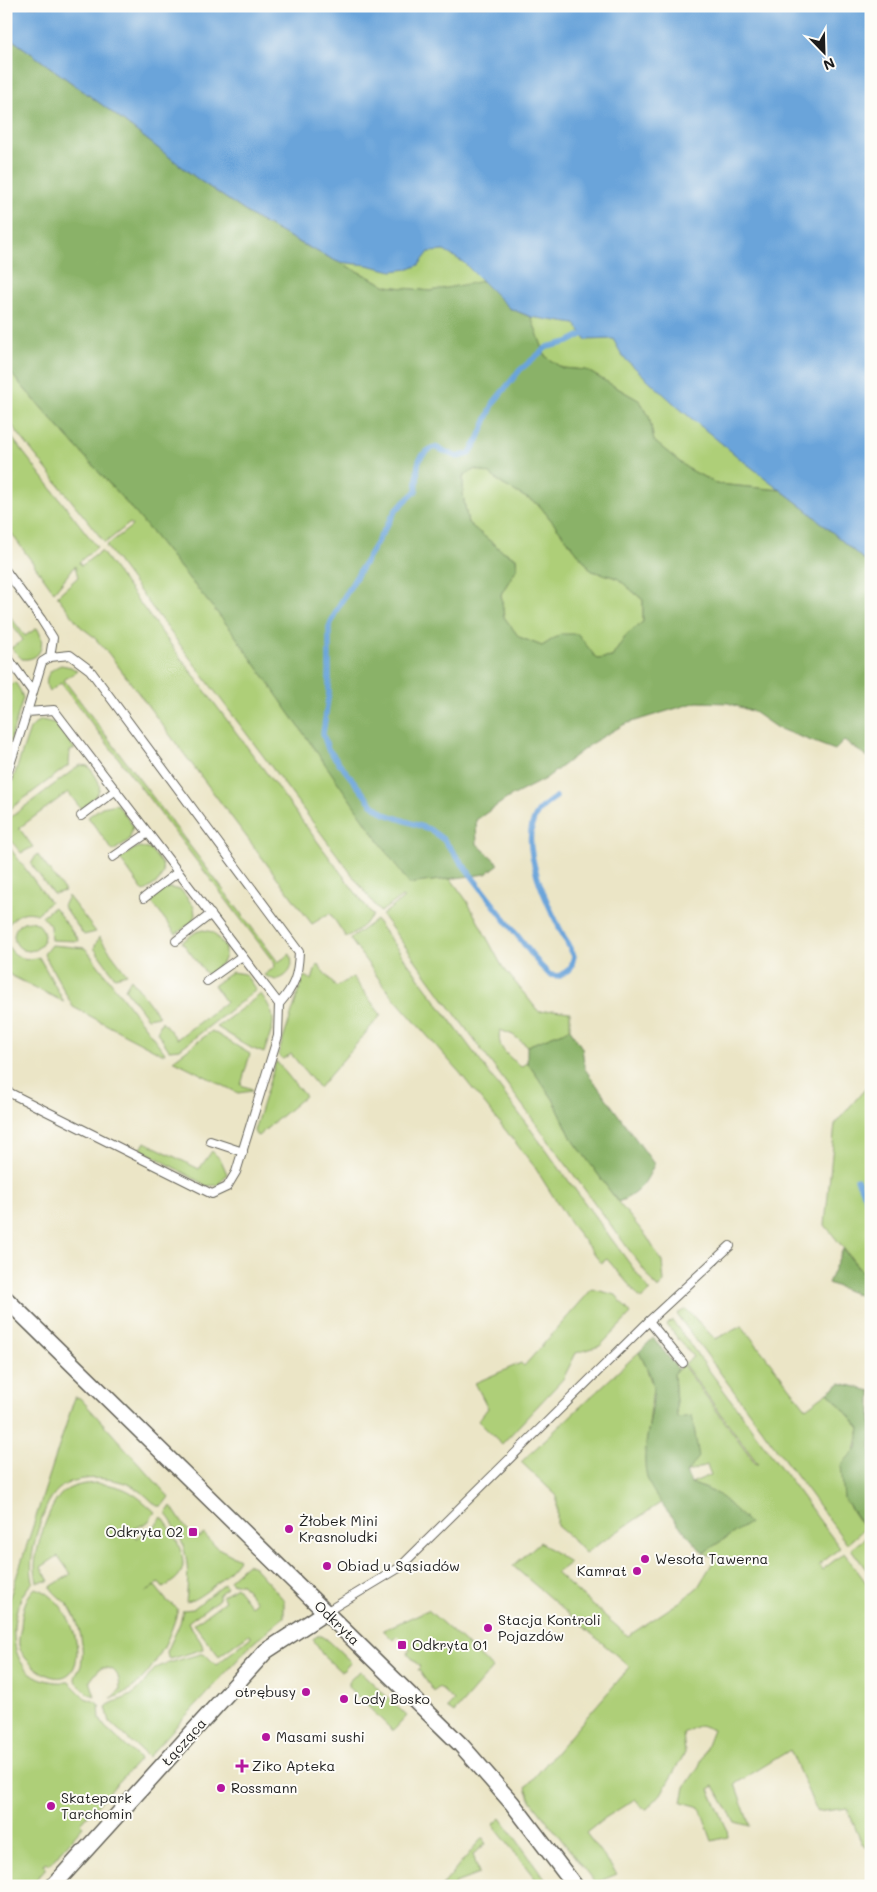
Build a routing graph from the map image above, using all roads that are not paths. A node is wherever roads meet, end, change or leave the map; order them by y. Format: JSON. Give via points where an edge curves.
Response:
{"nodes":[{"id":1,"x":6,"y":571,"type":"edge"},
{"id":2,"x":6,"y":655,"type":"edge"},
{"id":3,"x":50,"y":656,"type":"junction"},
{"id":4,"x":32,"y":691,"type":"junction"},
{"id":5,"x":27,"y":712,"type":"junction"},
{"id":6,"x":6,"y":777,"type":"edge"},
{"id":7,"x":116,"y":790,"type":"junction"},
{"id":8,"x":82,"y":816,"type":"dead end"},
{"id":9,"x":148,"y":833,"type":"junction"},
{"id":10,"x":113,"y":857,"type":"dead end"},
{"id":11,"x":178,"y":872,"type":"junction"},
{"id":12,"x":144,"y":898,"type":"dead end"},
{"id":13,"x":211,"y":914,"type":"junction"},
{"id":14,"x":176,"y":941,"type":"dead end"},
{"id":15,"x":242,"y":956,"type":"junction"},
{"id":16,"x":207,"y":981,"type":"dead end"},
{"id":17,"x":279,"y":1004,"type":"junction"},
{"id":18,"x":6,"y":1091,"type":"edge"},
{"id":19,"x":210,"y":1142,"type":"dead end"},
{"id":20,"x":242,"y":1152,"type":"junction"},
{"id":21,"x":730,"y":1246,"type":"dead end"},
{"id":22,"x":6,"y":1300,"type":"edge"},
{"id":23,"x":649,"y":1321,"type":"junction"},
{"id":24,"x":683,"y":1363,"type":"dead end"},
{"id":25,"x":326,"y":1612,"type":"junction"},
{"id":26,"x":53,"y":1886,"type":"edge"},
{"id":27,"x":575,"y":1886,"type":"edge"}],
"edges":[{"from":1,"to":3,"type":"lane","via":[[53,638]]},
{"from":2,"to":4,"type":"lane"},
{"from":3,"to":4,"type":"lane","via":[[42,662]]},
{"from":3,"to":17,"type":"lane","via":[[70,655],[90,670],[299,952],[298,970],[290,991]]},
{"from":4,"to":5,"type":"lane"},
{"from":5,"to":6,"type":"lane"},
{"from":5,"to":7,"type":"lane","via":[[54,710]]},
{"from":7,"to":8,"type":"lane"},
{"from":7,"to":9,"type":"lane"},
{"from":9,"to":10,"type":"lane"},
{"from":9,"to":11,"type":"lane"},
{"from":11,"to":12,"type":"lane"},
{"from":11,"to":13,"type":"lane"},
{"from":13,"to":14,"type":"lane"},
{"from":13,"to":15,"type":"lane"},
{"from":15,"to":16,"type":"lane"},
{"from":15,"to":17,"type":"lane"},
{"from":17,"to":20,"type":"lane","via":[[278,1036]]},
{"from":18,"to":20,"type":"lane","via":[[212,1194],[227,1187]]},
{"from":19,"to":20,"type":"lane"},
{"from":21,"to":23,"type":"lane"},
{"from":22,"to":25,"type":"street","name":"Odkryta"},
{"from":23,"to":24,"type":"lane"},
{"from":23,"to":25,"type":"lane","via":[[399,1568]]},
{"from":25,"to":26,"type":"street","name":"Łącząca","via":[[266,1651]]},
{"from":25,"to":27,"type":"street","name":"Odkryta","via":[[498,1786]]}]}
